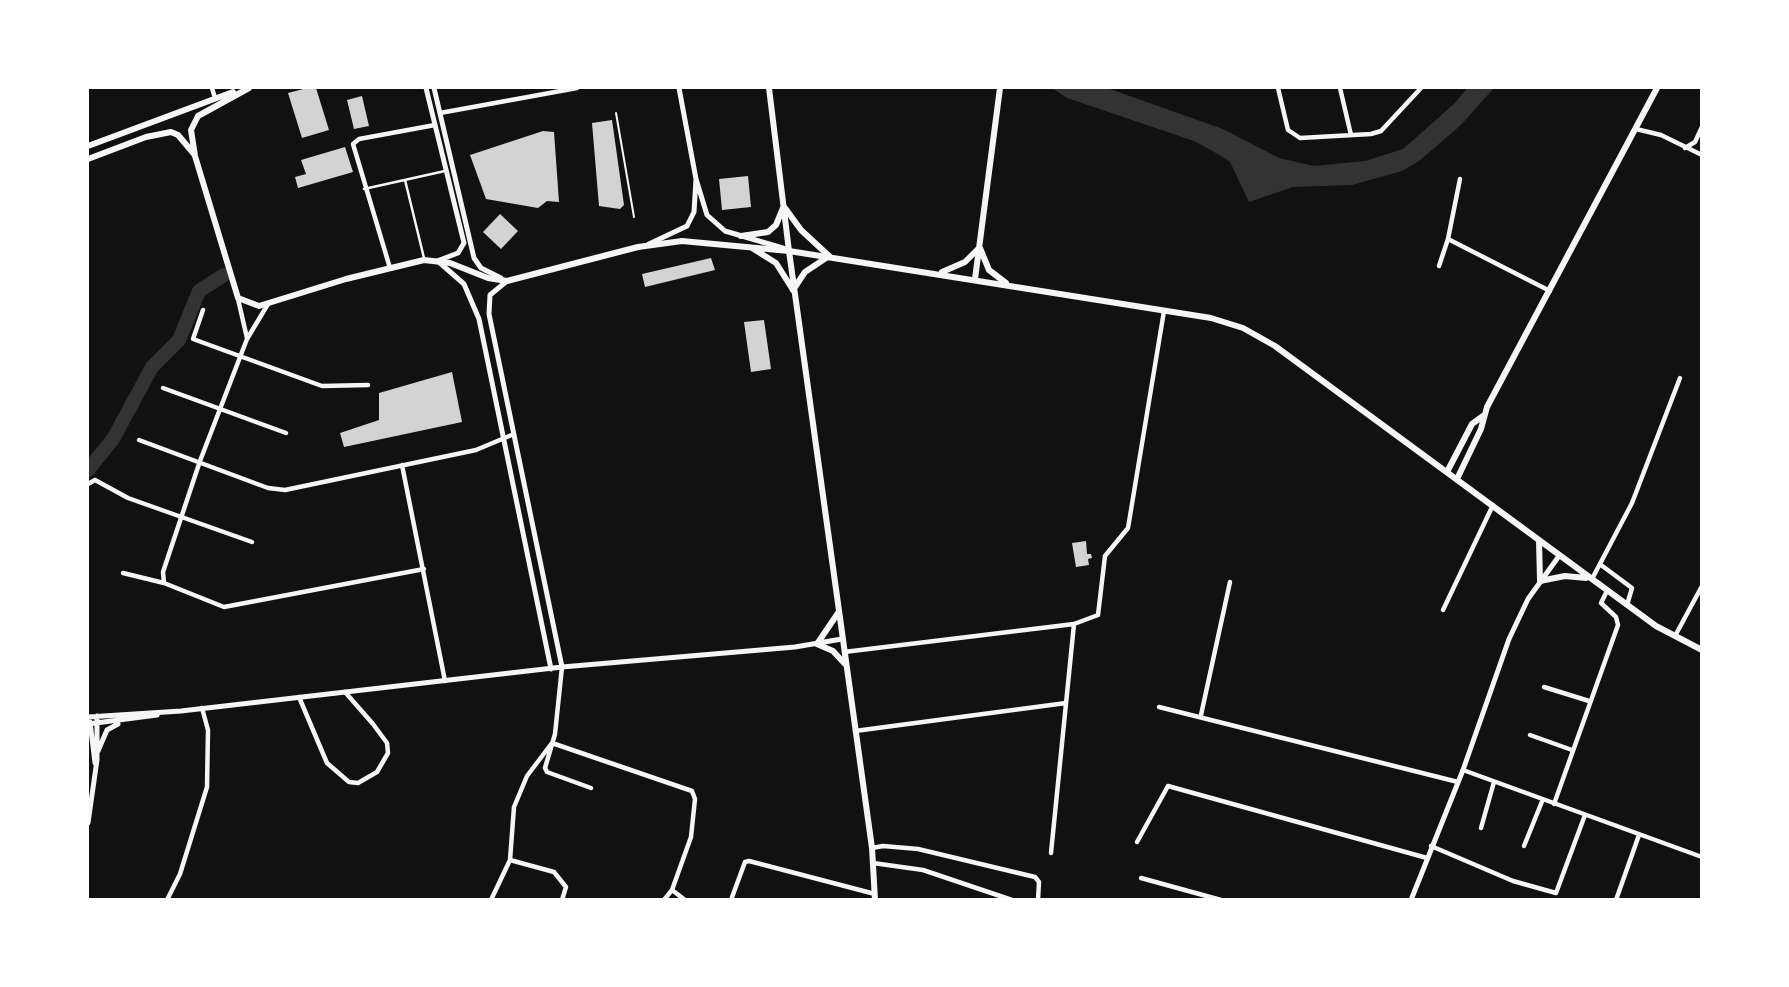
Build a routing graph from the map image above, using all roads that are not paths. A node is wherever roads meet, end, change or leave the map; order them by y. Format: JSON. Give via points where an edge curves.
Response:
{"nodes":[{"id":1,"x":212,"y":88,"type":"edge"},
{"id":2,"x":249,"y":88,"type":"edge"},
{"id":3,"x":426,"y":88,"type":"edge"},
{"id":4,"x":434,"y":88,"type":"edge"},
{"id":5,"x":577,"y":88,"type":"edge"},
{"id":6,"x":679,"y":88,"type":"edge"},
{"id":7,"x":767,"y":88,"type":"edge"},
{"id":8,"x":1000,"y":88,"type":"edge"},
{"id":9,"x":1278,"y":88,"type":"edge"},
{"id":10,"x":1340,"y":88,"type":"edge"},
{"id":11,"x":1421,"y":88,"type":"edge"},
{"id":12,"x":1657,"y":88,"type":"edge"},
{"id":13,"x":215,"y":98,"type":"junction"},
{"id":14,"x":440,"y":113,"type":"junction"},
{"id":15,"x":615,"y":113,"type":"dead end"},
{"id":16,"x":435,"y":125,"type":"junction"},
{"id":17,"x":1702,"y":127,"type":"edge"},
{"id":18,"x":1636,"y":129,"type":"junction"},
{"id":19,"x":1351,"y":135,"type":"junction"},
{"id":20,"x":88,"y":146,"type":"edge"},
{"id":21,"x":1684,"y":148,"type":"junction"},
{"id":22,"x":1702,"y":155,"type":"edge"},
{"id":23,"x":195,"y":156,"type":"junction"},
{"id":24,"x":88,"y":159,"type":"edge"},
{"id":25,"x":445,"y":171,"type":"junction"},
{"id":26,"x":696,"y":179,"type":"junction"},
{"id":27,"x":1460,"y":179,"type":"dead end"},
{"id":28,"x":405,"y":180,"type":"junction"},
{"id":29,"x":364,"y":189,"type":"junction"},
{"id":30,"x":784,"y":207,"type":"junction"},
{"id":31,"x":634,"y":217,"type":"dead end"},
{"id":32,"x":741,"y":236,"type":"junction"},
{"id":33,"x":1448,"y":239,"type":"junction"},
{"id":34,"x":648,"y":245,"type":"junction"},
{"id":35,"x":747,"y":246,"type":"junction"},
{"id":36,"x":980,"y":246,"type":"junction"},
{"id":37,"x":789,"y":251,"type":"junction"},
{"id":38,"x":829,"y":256,"type":"junction"},
{"id":39,"x":425,"y":260,"type":"junction"},
{"id":40,"x":437,"y":261,"type":"junction"},
{"id":41,"x":1439,"y":266,"type":"dead end"},
{"id":42,"x":390,"y":269,"type":"junction"},
{"id":43,"x":940,"y":273,"type":"junction"},
{"id":44,"x":975,"y":279,"type":"junction"},
{"id":45,"x":508,"y":281,"type":"junction"},
{"id":46,"x":1015,"y":286,"type":"junction"},
{"id":47,"x":793,"y":290,"type":"junction"},
{"id":48,"x":1551,"y":291,"type":"junction"},
{"id":49,"x":238,"y":298,"type":"junction"},
{"id":50,"x":268,"y":304,"type":"junction"},
{"id":51,"x":202,"y":310,"type":"dead end"},
{"id":52,"x":1164,"y":311,"type":"junction"},
{"id":53,"x":247,"y":339,"type":"junction"},
{"id":54,"x":240,"y":358,"type":"junction"},
{"id":55,"x":1680,"y":378,"type":"dead end"},
{"id":56,"x":368,"y":385,"type":"dead end"},
{"id":57,"x":163,"y":388,"type":"dead end"},
{"id":58,"x":220,"y":411,"type":"junction"},
{"id":59,"x":1483,"y":416,"type":"junction"},
{"id":60,"x":286,"y":433,"type":"dead end"},
{"id":61,"x":514,"y":433,"type":"junction"},
{"id":62,"x":139,"y":440,"type":"dead end"},
{"id":63,"x":503,"y":441,"type":"junction"},
{"id":64,"x":200,"y":461,"type":"junction"},
{"id":65,"x":402,"y":465,"type":"junction"},
{"id":66,"x":1447,"y":472,"type":"junction"},
{"id":67,"x":1457,"y":479,"type":"junction"},
{"id":68,"x":88,"y":484,"type":"edge"},
{"id":69,"x":1493,"y":505,"type":"junction"},
{"id":70,"x":181,"y":517,"type":"junction"},
{"id":71,"x":1539,"y":540,"type":"junction"},
{"id":72,"x":253,"y":541,"type":"dead end"},
{"id":73,"x":1559,"y":556,"type":"junction"},
{"id":74,"x":1601,"y":565,"type":"junction"},
{"id":75,"x":424,"y":569,"type":"junction"},
{"id":76,"x":123,"y":573,"type":"dead end"},
{"id":77,"x":1592,"y":579,"type":"junction"},
{"id":78,"x":1540,"y":581,"type":"junction"},
{"id":79,"x":1230,"y":582,"type":"dead end"},
{"id":80,"x":164,"y":583,"type":"junction"},
{"id":81,"x":1702,"y":586,"type":"edge"},
{"id":82,"x":1607,"y":591,"type":"junction"},
{"id":83,"x":1627,"y":605,"type":"junction"},
{"id":84,"x":1443,"y":610,"type":"dead end"},
{"id":85,"x":838,"y":613,"type":"junction"},
{"id":86,"x":1074,"y":624,"type":"junction"},
{"id":87,"x":1675,"y":636,"type":"junction"},
{"id":88,"x":842,"y":639,"type":"junction"},
{"id":89,"x":817,"y":644,"type":"junction"},
{"id":90,"x":1702,"y":650,"type":"edge"},
{"id":91,"x":844,"y":652,"type":"junction"},
{"id":92,"x":846,"y":666,"type":"junction"},
{"id":93,"x":562,"y":667,"type":"junction"},
{"id":94,"x":551,"y":669,"type":"junction"},
{"id":95,"x":559,"y":678,"type":"junction"},
{"id":96,"x":445,"y":681,"type":"junction"},
{"id":97,"x":1544,"y":687,"type":"dead end"},
{"id":98,"x":345,"y":692,"type":"junction"},
{"id":99,"x":299,"y":697,"type":"junction"},
{"id":100,"x":1589,"y":701,"type":"junction"},
{"id":101,"x":1066,"y":702,"type":"junction"},
{"id":102,"x":1159,"y":707,"type":"dead end"},
{"id":103,"x":202,"y":708,"type":"junction"},
{"id":104,"x":181,"y":711,"type":"junction"},
{"id":105,"x":1201,"y":715,"type":"junction"},
{"id":106,"x":91,"y":720,"type":"edge"},
{"id":107,"x":124,"y":721,"type":"junction"},
{"id":108,"x":855,"y":731,"type":"junction"},
{"id":109,"x":1530,"y":735,"type":"dead end"},
{"id":110,"x":88,"y":743,"type":"edge"},
{"id":111,"x":552,"y":743,"type":"junction"},
{"id":112,"x":1572,"y":750,"type":"junction"},
{"id":113,"x":94,"y":752,"type":"junction"},
{"id":114,"x":1463,"y":770,"type":"junction"},
{"id":115,"x":1458,"y":782,"type":"junction"},
{"id":116,"x":1494,"y":782,"type":"junction"},
{"id":117,"x":591,"y":788,"type":"dead end"},
{"id":118,"x":1542,"y":799,"type":"junction"},
{"id":119,"x":1554,"y":804,"type":"junction"},
{"id":120,"x":1585,"y":815,"type":"junction"},
{"id":121,"x":88,"y":823,"type":"edge"},
{"id":122,"x":1480,"y":828,"type":"dead end"},
{"id":123,"x":1639,"y":835,"type":"junction"},
{"id":124,"x":1137,"y":842,"type":"dead end"},
{"id":125,"x":1432,"y":846,"type":"junction"},
{"id":126,"x":1524,"y":846,"type":"dead end"},
{"id":127,"x":872,"y":848,"type":"junction"},
{"id":128,"x":1051,"y":853,"type":"dead end"},
{"id":129,"x":1702,"y":857,"type":"edge"},
{"id":130,"x":1427,"y":858,"type":"junction"},
{"id":131,"x":510,"y":860,"type":"junction"},
{"id":132,"x":873,"y":863,"type":"junction"},
{"id":133,"x":1141,"y":878,"type":"dead end"},
{"id":134,"x":672,"y":890,"type":"junction"},
{"id":135,"x":875,"y":897,"type":"edge"},
{"id":136,"x":167,"y":900,"type":"edge"},
{"id":137,"x":491,"y":900,"type":"edge"},
{"id":138,"x":562,"y":900,"type":"edge"},
{"id":139,"x":664,"y":900,"type":"edge"},
{"id":140,"x":685,"y":900,"type":"edge"},
{"id":141,"x":732,"y":900,"type":"edge"},
{"id":142,"x":1012,"y":900,"type":"edge"},
{"id":143,"x":1038,"y":900,"type":"edge"},
{"id":144,"x":1222,"y":900,"type":"edge"},
{"id":145,"x":1411,"y":900,"type":"edge"},
{"id":146,"x":1616,"y":900,"type":"edge"}],
"edges":[{"from":1,"to":13,"type":"street"},
{"from":2,"to":13,"type":"main road"},
{"from":2,"to":23,"type":"main road","via":[[198,116],[191,130]]},
{"from":3,"to":16,"type":"street"},
{"from":4,"to":14,"type":"street"},
{"from":5,"to":14,"type":"street"},
{"from":6,"to":26,"type":"street"},
{"from":7,"to":30,"type":"main road"},
{"from":8,"to":36,"type":"main road"},
{"from":9,"to":19,"type":"street","via":[[1293,136]]},
{"from":10,"to":19,"type":"street"},
{"from":11,"to":19,"type":"street","via":[[1381,131]]},
{"from":12,"to":18,"type":"main road"},
{"from":13,"to":20,"type":"main road"},
{"from":14,"to":45,"type":"street","via":[[474,258],[481,268]]},
{"from":15,"to":31,"type":"lane"},
{"from":16,"to":25,"type":"street"},
{"from":16,"to":29,"type":"street","via":[[356,141],[354,151]]},
{"from":17,"to":21,"type":"street","via":[[1692,146]]},
{"from":18,"to":21,"type":"street","via":[[1661,135]]},
{"from":18,"to":48,"type":"main road"},
{"from":21,"to":22,"type":"street"},
{"from":23,"to":24,"type":"main road","via":[[171,132]]},
{"from":23,"to":49,"type":"main road"},
{"from":25,"to":28,"type":"street"},
{"from":25,"to":40,"type":"street","via":[[464,243],[458,253]]},
{"from":26,"to":32,"type":"street","via":[[707,215],[725,231]]},
{"from":26,"to":34,"type":"street","via":[[694,212],[687,226]]},
{"from":27,"to":33,"type":"street"},
{"from":28,"to":29,"type":"street"},
{"from":28,"to":39,"type":"street"},
{"from":29,"to":42,"type":"street"},
{"from":30,"to":32,"type":"main road","via":[[768,232]]},
{"from":30,"to":37,"type":"main road"},
{"from":30,"to":38,"type":"main road"},
{"from":32,"to":37,"type":"street"},
{"from":33,"to":41,"type":"street"},
{"from":33,"to":48,"type":"street"},
{"from":34,"to":35,"type":"main road","via":[[699,240]]},
{"from":34,"to":45,"type":"main road"},
{"from":35,"to":37,"type":"main road"},
{"from":35,"to":47,"type":"main road","via":[[771,257]]},
{"from":36,"to":43,"type":"main road","via":[[965,262]]},
{"from":36,"to":44,"type":"main road"},
{"from":36,"to":46,"type":"main road","via":[[989,270]]},
{"from":37,"to":38,"type":"main road"},
{"from":37,"to":47,"type":"main road"},
{"from":38,"to":43,"type":"main road"},
{"from":38,"to":47,"type":"main road","via":[[805,272]]},
{"from":39,"to":40,"type":"main road"},
{"from":39,"to":42,"type":"main road"},
{"from":40,"to":45,"type":"main road"},
{"from":40,"to":63,"type":"street","via":[[459,277],[479,319]]},
{"from":42,"to":50,"type":"main road"},
{"from":43,"to":44,"type":"main road"},
{"from":44,"to":46,"type":"main road"},
{"from":45,"to":61,"type":"street","via":[[490,295],[488,306]]},
{"from":46,"to":52,"type":"main road"},
{"from":47,"to":85,"type":"main road"},
{"from":48,"to":59,"type":"main road"},
{"from":49,"to":50,"type":"main road","via":[[252,305]]},
{"from":49,"to":53,"type":"street"},
{"from":50,"to":53,"type":"street"},
{"from":51,"to":54,"type":"street","via":[[193,339]]},
{"from":52,"to":66,"type":"main road","via":[[1211,318],[1255,334]]},
{"from":52,"to":86,"type":"street","via":[[1128,528],[1105,556],[1098,615]]},
{"from":53,"to":54,"type":"street"},
{"from":54,"to":56,"type":"street","via":[[329,388]]},
{"from":54,"to":58,"type":"street"},
{"from":55,"to":74,"type":"street","via":[[1637,492]]},
{"from":57,"to":58,"type":"street"},
{"from":58,"to":60,"type":"street"},
{"from":58,"to":64,"type":"street"},
{"from":59,"to":66,"type":"main road","via":[[1472,424]]},
{"from":59,"to":67,"type":"main road"},
{"from":61,"to":63,"type":"street"},
{"from":61,"to":93,"type":"street"},
{"from":62,"to":64,"type":"street"},
{"from":63,"to":65,"type":"street"},
{"from":63,"to":94,"type":"street"},
{"from":64,"to":65,"type":"street","via":[[277,490]]},
{"from":64,"to":70,"type":"street"},
{"from":65,"to":75,"type":"street"},
{"from":66,"to":67,"type":"main road"},
{"from":67,"to":69,"type":"main road"},
{"from":68,"to":70,"type":"street","via":[[95,480]]},
{"from":69,"to":71,"type":"main road"},
{"from":69,"to":84,"type":"street"},
{"from":70,"to":72,"type":"street"},
{"from":70,"to":80,"type":"street","via":[[163,572]]},
{"from":71,"to":73,"type":"main road"},
{"from":71,"to":78,"type":"main road"},
{"from":73,"to":77,"type":"main road"},
{"from":73,"to":78,"type":"street"},
{"from":74,"to":77,"type":"street"},
{"from":74,"to":83,"type":"street","via":[[1632,588]]},
{"from":75,"to":80,"type":"street","via":[[225,607]]},
{"from":75,"to":96,"type":"street"},
{"from":76,"to":80,"type":"street"},
{"from":77,"to":78,"type":"main road","via":[[1565,576]]},
{"from":77,"to":82,"type":"main road"},
{"from":78,"to":114,"type":"street","via":[[1509,639]]},
{"from":79,"to":105,"type":"street"},
{"from":81,"to":87,"type":"street"},
{"from":82,"to":83,"type":"main road"},
{"from":82,"to":100,"type":"street","via":[[1601,604],[1618,625]]},
{"from":83,"to":87,"type":"main road"},
{"from":85,"to":88,"type":"main road"},
{"from":85,"to":89,"type":"main road"},
{"from":86,"to":91,"type":"street"},
{"from":86,"to":101,"type":"street"},
{"from":87,"to":90,"type":"main road"},
{"from":88,"to":89,"type":"street"},
{"from":88,"to":91,"type":"main road"},
{"from":89,"to":92,"type":"main road","via":[[833,651]]},
{"from":89,"to":93,"type":"street"},
{"from":91,"to":92,"type":"main road"},
{"from":92,"to":108,"type":"main road"},
{"from":93,"to":94,"type":"street"},
{"from":93,"to":95,"type":"street"},
{"from":94,"to":95,"type":"street"},
{"from":94,"to":96,"type":"street"},
{"from":95,"to":111,"type":"street"},
{"from":96,"to":98,"type":"street"},
{"from":97,"to":100,"type":"street"},
{"from":98,"to":99,"type":"street"},
{"from":98,"to":99,"type":"street","via":[[387,743],[388,753],[377,772],[358,783],[349,782],[327,763]]},
{"from":99,"to":103,"type":"street"},
{"from":100,"to":112,"type":"street"},
{"from":101,"to":108,"type":"street"},
{"from":101,"to":128,"type":"street"},
{"from":102,"to":105,"type":"street"},
{"from":103,"to":104,"type":"street"},
{"from":103,"to":136,"type":"street","via":[[208,730],[207,787],[180,874]]},
{"from":104,"to":106,"type":"street"},
{"from":104,"to":107,"type":"street"},
{"from":105,"to":115,"type":"street"},
{"from":106,"to":107,"type":"street"},
{"from":106,"to":113,"type":"street"},
{"from":107,"to":113,"type":"street","via":[[107,730]]},
{"from":108,"to":127,"type":"main road"},
{"from":109,"to":112,"type":"street"},
{"from":110,"to":113,"type":"street"},
{"from":111,"to":117,"type":"street","via":[[547,772]]},
{"from":111,"to":131,"type":"street","via":[[527,776],[514,807]]},
{"from":111,"to":134,"type":"street","via":[[692,791],[691,837]]},
{"from":112,"to":119,"type":"street"},
{"from":113,"to":121,"type":"street"},
{"from":114,"to":115,"type":"street"},
{"from":114,"to":116,"type":"street"},
{"from":115,"to":125,"type":"street"},
{"from":116,"to":118,"type":"street"},
{"from":116,"to":122,"type":"street"},
{"from":118,"to":119,"type":"street"},
{"from":118,"to":126,"type":"street"},
{"from":119,"to":120,"type":"street"},
{"from":120,"to":123,"type":"street"},
{"from":120,"to":125,"type":"street","via":[[1556,893],[1513,881]]},
{"from":123,"to":129,"type":"street"},
{"from":123,"to":146,"type":"street"},
{"from":124,"to":130,"type":"street","via":[[1168,786]]},
{"from":125,"to":130,"type":"street"},
{"from":127,"to":132,"type":"main road"},
{"from":127,"to":143,"type":"street","via":[[918,849],[1035,877]]},
{"from":130,"to":145,"type":"street"},
{"from":131,"to":137,"type":"street"},
{"from":131,"to":138,"type":"street","via":[[554,872],[566,887]]},
{"from":132,"to":135,"type":"main road"},
{"from":132,"to":142,"type":"street","via":[[923,870]]},
{"from":133,"to":144,"type":"street"},
{"from":134,"to":139,"type":"street"},
{"from":134,"to":140,"type":"street"},
{"from":135,"to":141,"type":"street","via":[[749,861]]}]}
